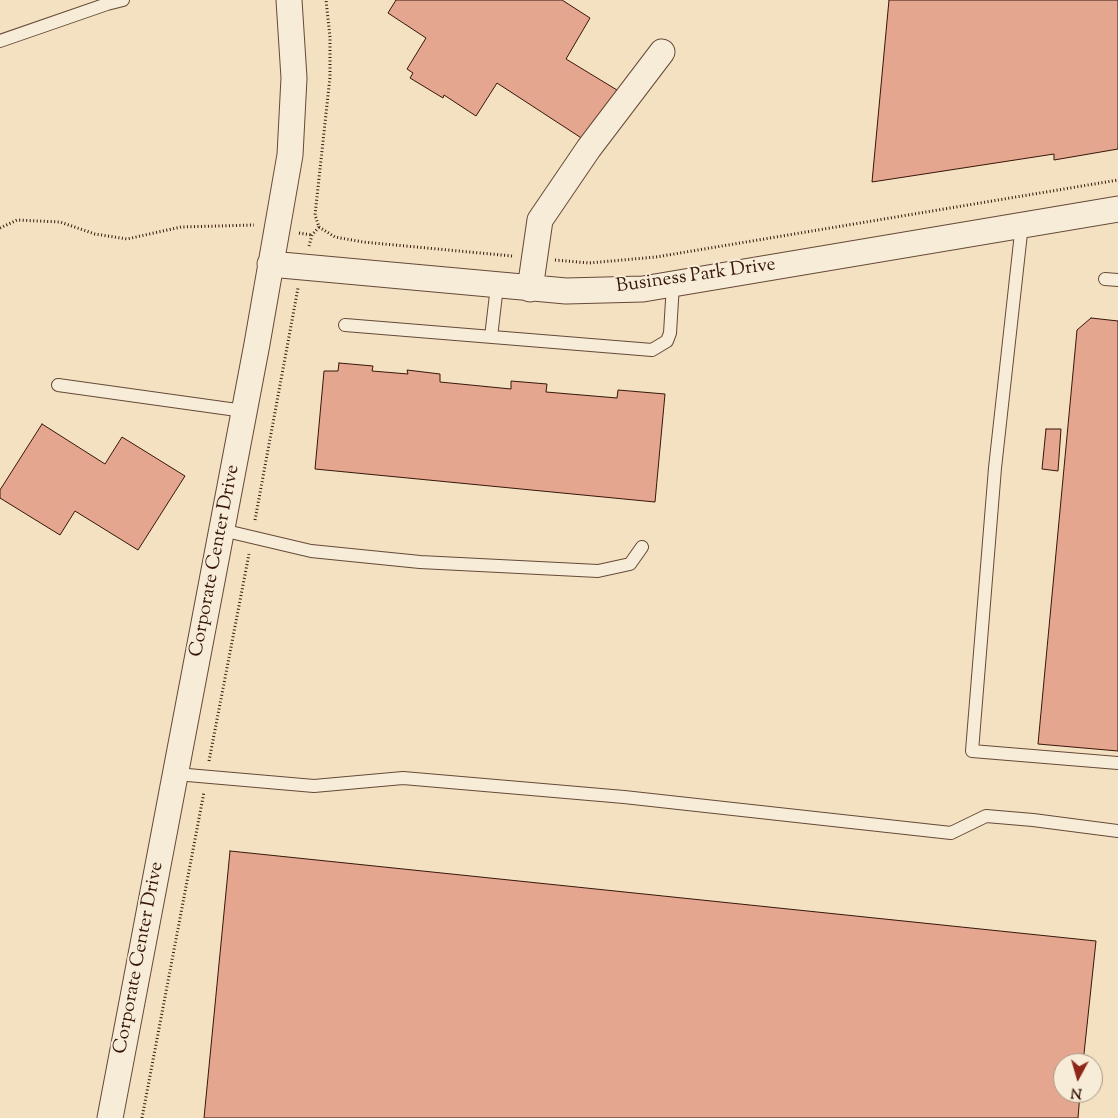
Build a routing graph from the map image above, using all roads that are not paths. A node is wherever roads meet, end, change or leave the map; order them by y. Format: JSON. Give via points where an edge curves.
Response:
{"nodes":[{"id":1,"x":123,"y":0,"type":"edge"},
{"id":2,"x":290,"y":0,"type":"edge"},
{"id":3,"x":0,"y":41,"type":"edge"},
{"id":4,"x":662,"y":52,"type":"dead end"},
{"id":5,"x":1118,"y":209,"type":"edge"},
{"id":6,"x":1022,"y":224,"type":"junction"},
{"id":7,"x":270,"y":264,"type":"junction"},
{"id":8,"x":1105,"y":279,"type":"dead end"},
{"id":9,"x":1118,"y":280,"type":"edge"},
{"id":10,"x":673,"y":284,"type":"junction"},
{"id":11,"x":497,"y":286,"type":"junction"},
{"id":12,"x":530,"y":289,"type":"junction"},
{"id":13,"x":345,"y":325,"type":"dead end"},
{"id":14,"x":491,"y":337,"type":"junction"},
{"id":15,"x":58,"y":385,"type":"dead end"},
{"id":16,"x":244,"y":411,"type":"junction"},
{"id":17,"x":222,"y":530,"type":"junction"},
{"id":18,"x":642,"y":547,"type":"dead end"},
{"id":19,"x":1118,"y":763,"type":"edge"},
{"id":20,"x":176,"y":774,"type":"junction"},
{"id":21,"x":1118,"y":831,"type":"edge"},
{"id":22,"x":110,"y":1118,"type":"edge"}],
"edges":[{"from":1,"to":3,"type":"lane"},
{"from":2,"to":7,"type":"street","name":"Corporate Center Drive","via":[[294,78],[290,155]]},
{"from":4,"to":12,"type":"street","via":[[589,148],[540,220]]},
{"from":5,"to":6,"type":"street","name":"Business Park Drive"},
{"from":6,"to":10,"type":"street","name":"Business Park Drive"},
{"from":6,"to":19,"type":"lane","via":[[995,468],[972,751]]},
{"from":7,"to":11,"type":"street","name":"Business Park Drive"},
{"from":7,"to":16,"type":"street","name":"Corporate Center Drive"},
{"from":8,"to":9,"type":"lane"},
{"from":10,"to":12,"type":"street","name":"Business Park Drive","via":[[634,290],[566,292]]},
{"from":10,"to":14,"type":"lane","via":[[670,333],[667,341],[652,350]]},
{"from":11,"to":12,"type":"street","name":"Business Park Drive"},
{"from":11,"to":14,"type":"lane"},
{"from":13,"to":14,"type":"lane"},
{"from":15,"to":16,"type":"lane"},
{"from":16,"to":17,"type":"street","name":"Corporate Center Drive"},
{"from":17,"to":18,"type":"lane","via":[[311,551],[420,562],[598,571],[630,564]]},
{"from":17,"to":20,"type":"street","name":"Corporate Center Drive"},
{"from":20,"to":21,"type":"lane","via":[[314,786],[403,778],[624,797],[951,833],[986,816]]},
{"from":20,"to":22,"type":"street","name":"Corporate Center Drive"}]}
